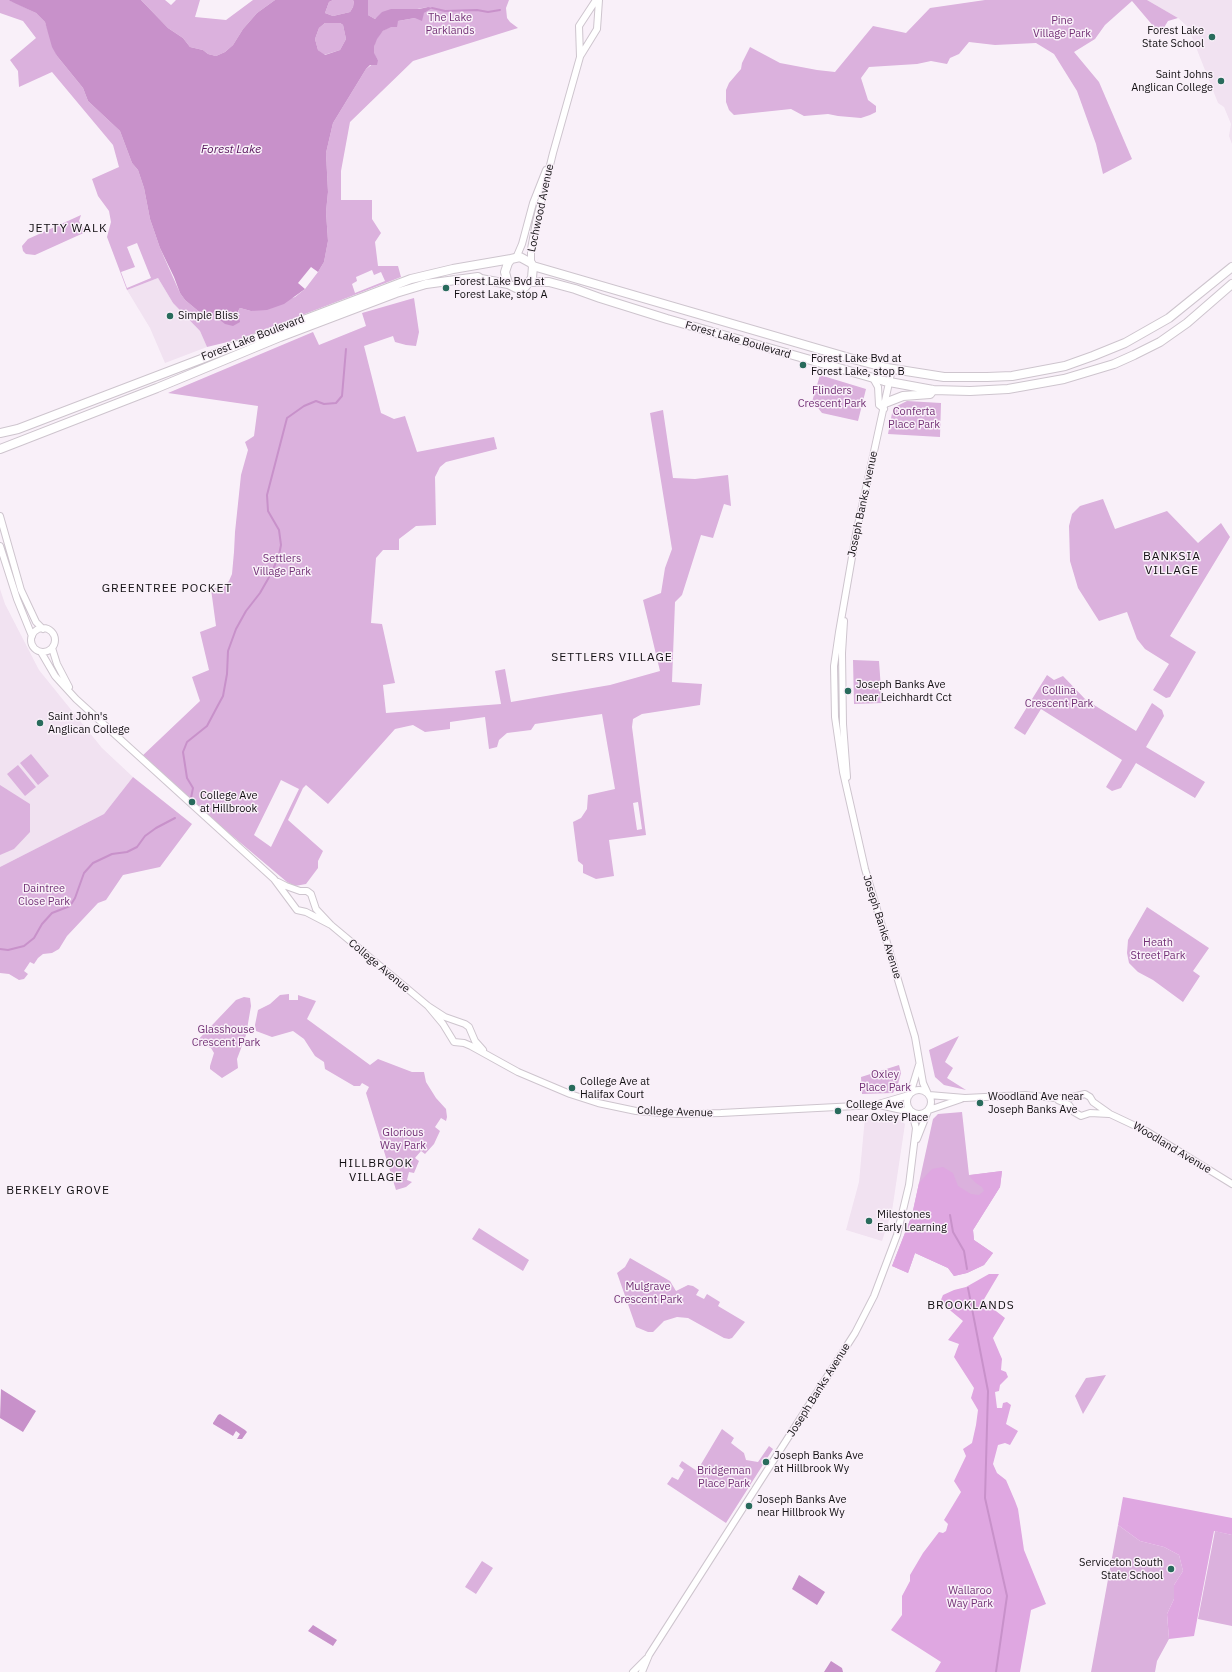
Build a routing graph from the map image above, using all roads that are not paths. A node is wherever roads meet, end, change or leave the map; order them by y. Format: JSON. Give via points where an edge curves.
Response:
{"nodes":[{"id":1,"x":597,"y":0,"type":"edge"},
{"id":2,"x":585,"y":18,"type":"junction"},
{"id":3,"x":596,"y":23,"type":"junction"},
{"id":4,"x":580,"y":31,"type":"junction"},
{"id":5,"x":593,"y":35,"type":"junction"},
{"id":6,"x":580,"y":57,"type":"junction"},
{"id":7,"x":553,"y":153,"type":"junction"},
{"id":8,"x":513,"y":258,"type":"junction"},
{"id":9,"x":532,"y":265,"type":"junction"},
{"id":10,"x":1232,"y":267,"type":"edge"},
{"id":11,"x":530,"y":282,"type":"junction"},
{"id":12,"x":508,"y":284,"type":"junction"},
{"id":13,"x":1232,"y":284,"type":"edge"},
{"id":14,"x":892,"y":369,"type":"junction"},
{"id":15,"x":873,"y":378,"type":"junction"},
{"id":16,"x":159,"y":381,"type":"junction"},
{"id":17,"x":889,"y":382,"type":"junction"},
{"id":18,"x":933,"y":390,"type":"junction"},
{"id":19,"x":884,"y":406,"type":"junction"},
{"id":20,"x":0,"y":433,"type":"edge"},
{"id":21,"x":0,"y":448,"type":"edge"},
{"id":22,"x":0,"y":516,"type":"edge"},
{"id":23,"x":0,"y":546,"type":"edge"},
{"id":24,"x":42,"y":629,"type":"junction"},
{"id":25,"x":32,"y":636,"type":"junction"},
{"id":26,"x":52,"y":648,"type":"junction"},
{"id":27,"x":42,"y":652,"type":"junction"},
{"id":28,"x":76,"y":699,"type":"junction"},
{"id":29,"x":274,"y":879,"type":"junction"},
{"id":30,"x":300,"y":891,"type":"junction"},
{"id":31,"x":314,"y":903,"type":"junction"},
{"id":32,"x":293,"y":904,"type":"junction"},
{"id":33,"x":306,"y":912,"type":"junction"},
{"id":34,"x":331,"y":925,"type":"junction"},
{"id":35,"x":428,"y":1006,"type":"junction"},
{"id":36,"x":458,"y":1022,"type":"junction"},
{"id":37,"x":470,"y":1032,"type":"junction"},
{"id":38,"x":449,"y":1034,"type":"junction"},
{"id":39,"x":464,"y":1043,"type":"junction"},
{"id":40,"x":486,"y":1053,"type":"junction"},
{"id":41,"x":919,"y":1062,"type":"junction"},
{"id":42,"x":910,"y":1095,"type":"junction"},
{"id":43,"x":928,"y":1095,"type":"junction"},
{"id":44,"x":1047,"y":1097,"type":"junction"},
{"id":45,"x":1075,"y":1097,"type":"junction"},
{"id":46,"x":965,"y":1098,"type":"junction"},
{"id":47,"x":1093,"y":1102,"type":"junction"},
{"id":48,"x":875,"y":1105,"type":"junction"},
{"id":49,"x":928,"y":1110,"type":"junction"},
{"id":50,"x":1073,"y":1110,"type":"junction"},
{"id":51,"x":912,"y":1112,"type":"junction"},
{"id":52,"x":1090,"y":1113,"type":"junction"},
{"id":53,"x":1110,"y":1114,"type":"junction"},
{"id":54,"x":915,"y":1144,"type":"junction"},
{"id":55,"x":1232,"y":1184,"type":"edge"},
{"id":56,"x":650,"y":1655,"type":"junction"},
{"id":57,"x":633,"y":1672,"type":"edge"},
{"id":58,"x":642,"y":1672,"type":"edge"}],
"edges":[{"from":1,"to":2,"type":"street","name":"Lochwood Avenue"},
{"from":1,"to":3,"type":"street","name":"Lochwood Avenue"},
{"from":2,"to":3,"type":"street","via":[[591,18]]},
{"from":2,"to":4,"type":"street","name":"Lochwood Avenue","via":[[580,23]]},
{"from":3,"to":5,"type":"street","name":"Lochwood Avenue","via":[[597,29]]},
{"from":4,"to":5,"type":"street","via":[[586,36]]},
{"from":4,"to":6,"type":"street","name":"Lochwood Avenue"},
{"from":5,"to":6,"type":"street","name":"Lochwood Avenue"},
{"from":6,"to":7,"type":"street","name":"Lochwood Avenue"},
{"from":7,"to":8,"type":"street","name":"Lochwood Avenue","via":[[538,189],[522,244]]},
{"from":7,"to":9,"type":"street","name":"Lochwood Avenue","via":[[531,249]]},
{"from":8,"to":9,"type":"main road","via":[[524,258]]},
{"from":8,"to":12,"type":"main road","via":[[505,272]]},
{"from":8,"to":16,"type":"main road","name":"Forest Lake Boulevard","via":[[410,279]]},
{"from":9,"to":11,"type":"main road"},
{"from":9,"to":14,"type":"main road","name":"Forest Lake Boulevard"},
{"from":10,"to":14,"type":"main road","name":"Forest Lake Boulevard","via":[[1174,315],[1145,333],[1065,366],[1012,376],[988,377],[944,377]]},
{"from":11,"to":12,"type":"main road","via":[[521,288]]},
{"from":11,"to":15,"type":"main road","name":"Forest Lake Boulevard","via":[[549,282],[575,289]]},
{"from":12,"to":16,"type":"main road","name":"Forest Lake Boulevard","via":[[478,277],[403,290]]},
{"from":13,"to":18,"type":"main road","name":"Forest Lake Boulevard","via":[[1188,323],[1160,342],[1114,364],[1064,379],[1008,389]]},
{"from":14,"to":17,"type":"street","name":"Joseph Banks Avenue"},
{"from":15,"to":17,"type":"main road","name":"Forest Lake Boulevard"},
{"from":15,"to":19,"type":"street","via":[[878,387],[879,405]]},
{"from":16,"to":20,"type":"main road","name":"Forest Lake Boulevard"},
{"from":16,"to":21,"type":"main road","name":"Forest Lake Boulevard"},
{"from":17,"to":18,"type":"main road","name":"Forest Lake Boulevard"},
{"from":17,"to":19,"type":"street","name":"Joseph Banks Avenue"},
{"from":18,"to":19,"type":"main road","via":[[930,394],[903,396]]},
{"from":19,"to":41,"type":"street","name":"Joseph Banks Avenue","via":[[844,600],[834,666],[835,717],[843,772],[865,869],[915,1037]]},
{"from":22,"to":24,"type":"street","name":"College Avenue","via":[[20,590]]},
{"from":23,"to":25,"type":"street","name":"College Avenue"},
{"from":24,"to":25,"type":"street"},
{"from":24,"to":26,"type":"street","name":"College Avenue","via":[[49,630],[54,636]]},
{"from":25,"to":27,"type":"street","name":"College Avenue","via":[[33,647]]},
{"from":26,"to":27,"type":"street"},
{"from":26,"to":28,"type":"street","name":"College Avenue","via":[[57,664]]},
{"from":27,"to":28,"type":"street","name":"College Avenue","via":[[55,676]]},
{"from":28,"to":29,"type":"street","name":"College Avenue"},
{"from":29,"to":30,"type":"street","name":"College Avenue"},
{"from":29,"to":32,"type":"street","name":"College Avenue"},
{"from":30,"to":31,"type":"street","name":"College Avenue","via":[[311,894]]},
{"from":30,"to":32,"type":"street","via":[[294,895]]},
{"from":31,"to":33,"type":"street"},
{"from":31,"to":34,"type":"street","name":"College Avenue","via":[[316,909]]},
{"from":32,"to":33,"type":"street","name":"College Avenue","via":[[297,910]]},
{"from":33,"to":34,"type":"street","name":"College Avenue"},
{"from":34,"to":35,"type":"street","name":"College Avenue"},
{"from":35,"to":36,"type":"street","name":"College Avenue"},
{"from":35,"to":38,"type":"street","name":"College Avenue"},
{"from":36,"to":37,"type":"street","name":"College Avenue","via":[[469,1027]]},
{"from":36,"to":38,"type":"street","via":[[452,1026]]},
{"from":37,"to":39,"type":"street","via":[[469,1039]]},
{"from":37,"to":40,"type":"street","name":"College Avenue"},
{"from":38,"to":39,"type":"street","name":"College Avenue","via":[[454,1042]]},
{"from":39,"to":40,"type":"street","name":"College Avenue"},
{"from":40,"to":48,"type":"street","name":"College Avenue","via":[[518,1072],[570,1094],[636,1111],[677,1114],[721,1113]]},
{"from":41,"to":42,"type":"street","name":"Joseph Banks Avenue"},
{"from":41,"to":43,"type":"street","name":"Joseph Banks Avenue"},
{"from":42,"to":43,"type":"street","via":[[920,1090]]},
{"from":42,"to":48,"type":"street","name":"College Avenue"},
{"from":42,"to":51,"type":"street","via":[[907,1104]]},
{"from":43,"to":46,"type":"street","name":"Woodland Avenue"},
{"from":43,"to":49,"type":"street","via":[[931,1102]]},
{"from":44,"to":45,"type":"street","name":"Woodland Avenue"},
{"from":44,"to":46,"type":"street","name":"Woodland Avenue","via":[[1025,1095]]},
{"from":44,"to":50,"type":"street","name":"Woodland Avenue","via":[[1069,1105]]},
{"from":45,"to":47,"type":"street","name":"Woodland Avenue","via":[[1086,1094]]},
{"from":45,"to":50,"type":"street","via":[[1072,1103]]},
{"from":46,"to":49,"type":"street","name":"Woodland Avenue"},
{"from":47,"to":52,"type":"street"},
{"from":47,"to":53,"type":"street","name":"Woodland Avenue"},
{"from":48,"to":51,"type":"street","name":"College Avenue"},
{"from":49,"to":51,"type":"street","via":[[920,1114]]},
{"from":49,"to":54,"type":"street","name":"Joseph Banks Avenue"},
{"from":50,"to":52,"type":"street","name":"Woodland Avenue","via":[[1081,1116]]},
{"from":51,"to":54,"type":"street","name":"Joseph Banks Avenue","via":[[916,1125]]},
{"from":52,"to":53,"type":"street","name":"Woodland Avenue"},
{"from":53,"to":55,"type":"street","name":"Woodland Avenue","via":[[1146,1131]]},
{"from":54,"to":56,"type":"street","name":"Joseph Banks Avenue","via":[[909,1185],[897,1235],[874,1296],[855,1334]]},
{"from":56,"to":57,"type":"street","name":"Joseph Banks Avenue"},
{"from":56,"to":58,"type":"street","name":"Joseph Banks Avenue"}]}
